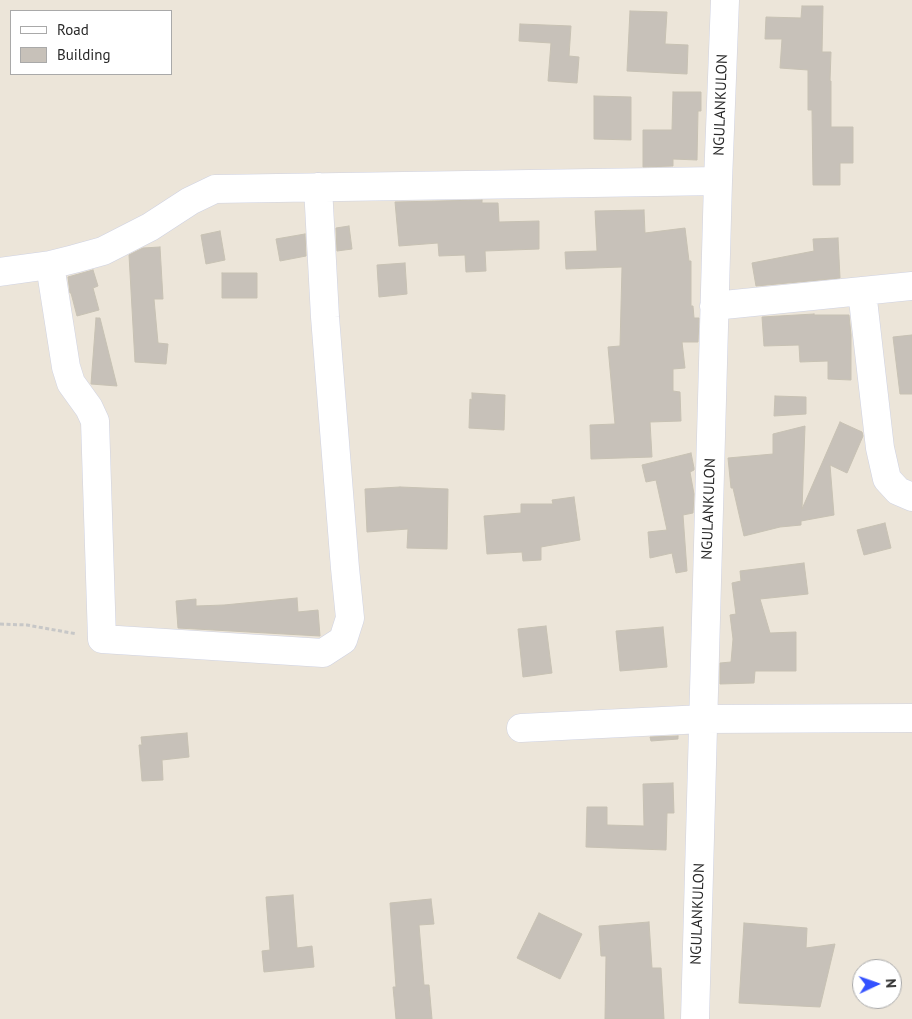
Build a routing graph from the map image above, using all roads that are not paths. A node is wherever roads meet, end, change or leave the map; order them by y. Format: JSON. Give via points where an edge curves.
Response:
{"nodes":[{"id":1,"x":725,"y":0,"type":"edge"},
{"id":2,"x":718,"y":181,"type":"junction"},
{"id":3,"x":318,"y":187,"type":"junction"},
{"id":4,"x":50,"y":264,"type":"junction"},
{"id":5,"x":0,"y":272,"type":"edge"},
{"id":6,"x":912,"y":286,"type":"edge"},
{"id":7,"x":862,"y":291,"type":"junction"},
{"id":8,"x":714,"y":306,"type":"junction"},
{"id":9,"x":912,"y":497,"type":"edge"},
{"id":10,"x":912,"y":718,"type":"edge"},
{"id":11,"x":703,"y":719,"type":"junction"},
{"id":12,"x":521,"y":728,"type":"dead end"},
{"id":13,"x":695,"y":1019,"type":"edge"}],
"edges":[{"from":1,"to":2,"type":"street","name":"NGULANKULON"},
{"from":2,"to":3,"type":"street"},
{"from":2,"to":8,"type":"street","name":"NGULANKULON"},
{"from":3,"to":4,"type":"street","via":[[216,189],[103,251]]},
{"from":3,"to":4,"type":"street","via":[[325,317],[350,618],[343,640],[324,653],[102,639],[95,421],[71,383],[66,367]]},
{"from":4,"to":5,"type":"street"},
{"from":6,"to":7,"type":"street"},
{"from":7,"to":8,"type":"street"},
{"from":7,"to":9,"type":"street","via":[[880,448],[887,479],[898,491]]},
{"from":8,"to":11,"type":"street","name":"NGULANKULON"},
{"from":10,"to":11,"type":"street"},
{"from":11,"to":12,"type":"street"},
{"from":11,"to":13,"type":"street","name":"NGULANKULON"}]}
